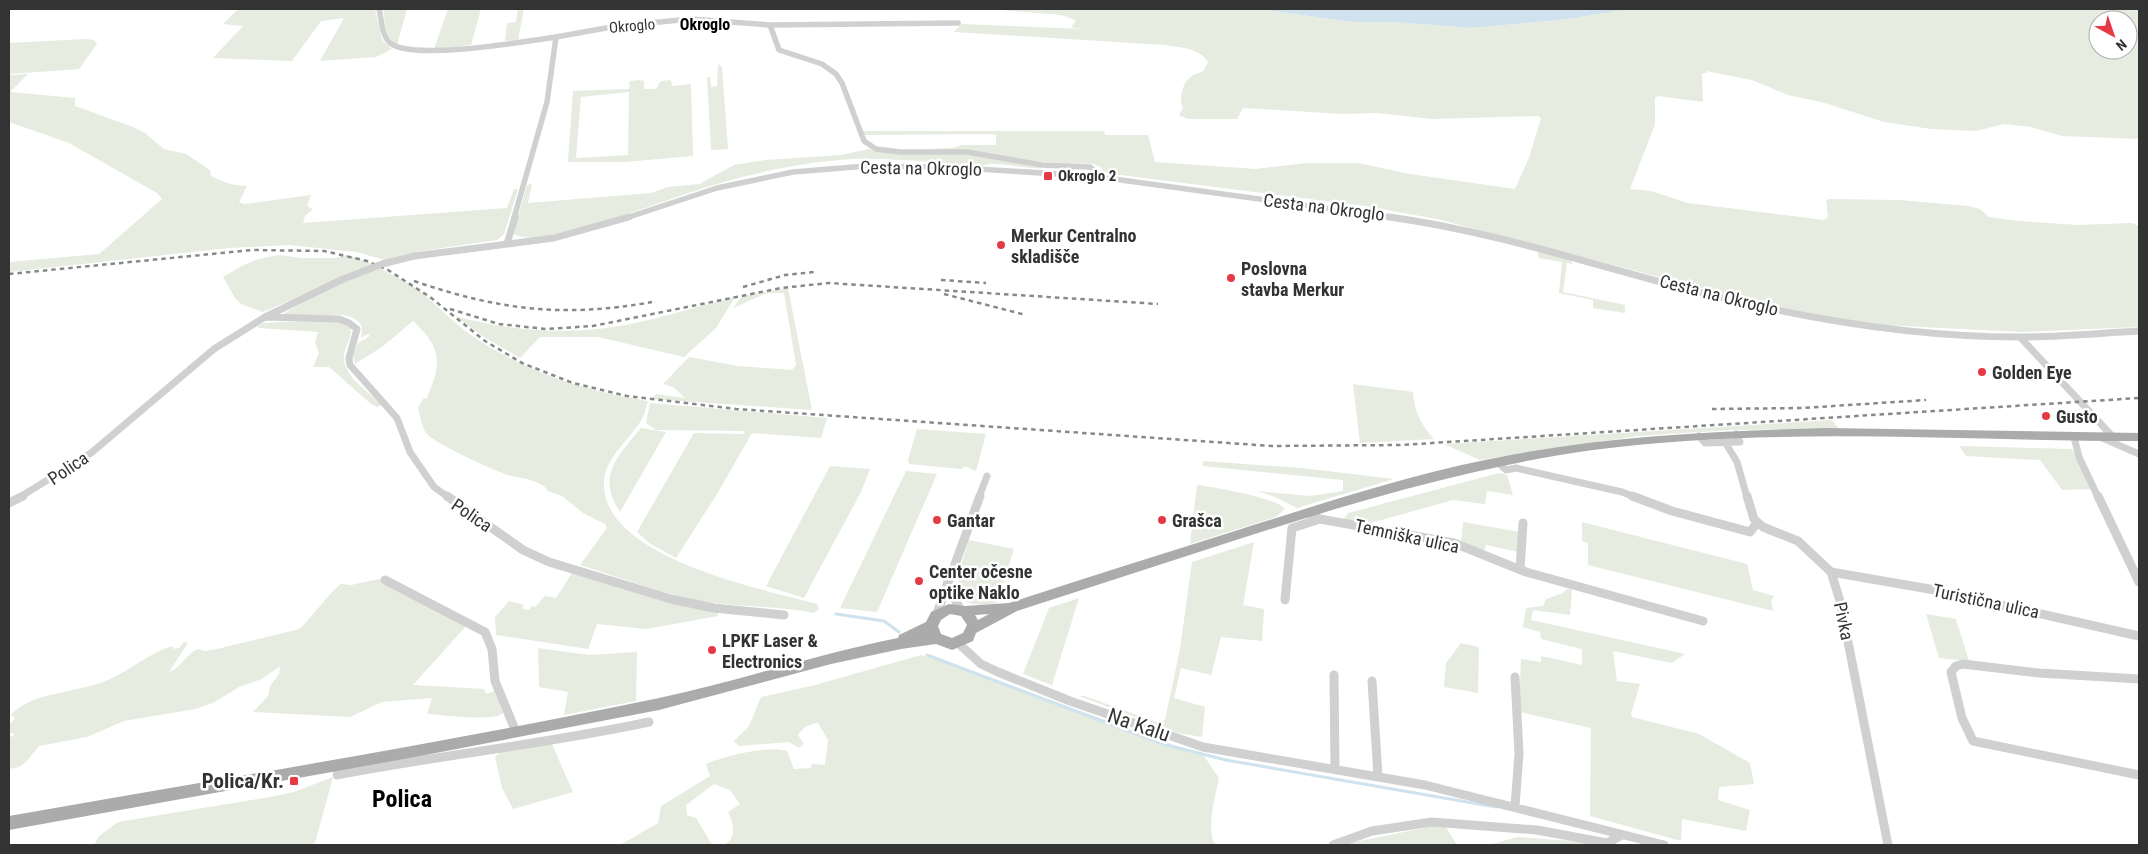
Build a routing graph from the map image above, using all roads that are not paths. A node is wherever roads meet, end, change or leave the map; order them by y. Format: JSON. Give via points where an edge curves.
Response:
{"nodes":[{"id":1,"x":379,"y":9,"type":"edge"},
{"id":2,"x":958,"y":24,"type":"dead end"},
{"id":3,"x":770,"y":25,"type":"junction"},
{"id":4,"x":556,"y":37,"type":"junction"},
{"id":5,"x":1092,"y":176,"type":"junction"},
{"id":6,"x":507,"y":244,"type":"junction"},
{"id":7,"x":414,"y":256,"type":"joint"},
{"id":8,"x":265,"y":317,"type":"junction"},
{"id":9,"x":2139,"y":331,"type":"edge"},
{"id":10,"x":2020,"y":337,"type":"junction"},
{"id":11,"x":2074,"y":437,"type":"junction"},
{"id":12,"x":2099,"y":437,"type":"junction"},
{"id":13,"x":2113,"y":437,"type":"junction"},
{"id":14,"x":2139,"y":437,"type":"edge"},
{"id":15,"x":1738,"y":438,"type":"junction"},
{"id":16,"x":1702,"y":439,"type":"junction"},
{"id":17,"x":1725,"y":442,"type":"junction"},
{"id":18,"x":2135,"y":453,"type":"edge"},
{"id":19,"x":1501,"y":466,"type":"junction"},
{"id":20,"x":986,"y":476,"type":"dead end"},
{"id":21,"x":9,"y":503,"type":"edge"},
{"id":22,"x":1308,"y":513,"type":"junction"},
{"id":23,"x":1320,"y":519,"type":"junction"},
{"id":24,"x":1757,"y":523,"type":"junction"},
{"id":25,"x":1522,"y":524,"type":"dead end"},
{"id":26,"x":1520,"y":569,"type":"junction"},
{"id":27,"x":1831,"y":572,"type":"junction"},
{"id":28,"x":385,"y":580,"type":"dead end"},
{"id":29,"x":2139,"y":582,"type":"edge"},
{"id":30,"x":947,"y":584,"type":"junction"},
{"id":31,"x":1285,"y":600,"type":"dead end"},
{"id":32,"x":1013,"y":607,"type":"junction"},
{"id":33,"x":963,"y":610,"type":"junction"},
{"id":34,"x":784,"y":614,"type":"dead end"},
{"id":35,"x":1703,"y":622,"type":"dead end"},
{"id":36,"x":934,"y":627,"type":"junction"},
{"id":37,"x":973,"y":629,"type":"junction"},
{"id":38,"x":2139,"y":636,"type":"edge"},
{"id":39,"x":958,"y":643,"type":"junction"},
{"id":40,"x":1334,"y":675,"type":"dead end"},
{"id":41,"x":1515,"y":677,"type":"dead end"},
{"id":42,"x":2139,"y":679,"type":"edge"},
{"id":43,"x":1372,"y":681,"type":"dead end"},
{"id":44,"x":649,"y":722,"type":"dead end"},
{"id":45,"x":516,"y":732,"type":"junction"},
{"id":46,"x":359,"y":765,"type":"junction"},
{"id":47,"x":1335,"y":769,"type":"junction"},
{"id":48,"x":338,"y":775,"type":"dead end"},
{"id":49,"x":2139,"y":775,"type":"edge"},
{"id":50,"x":1378,"y":776,"type":"junction"},
{"id":51,"x":1515,"y":806,"type":"junction"},
{"id":52,"x":9,"y":824,"type":"edge"},
{"id":53,"x":1622,"y":835,"type":"junction"},
{"id":54,"x":1333,"y":845,"type":"edge"},
{"id":55,"x":1664,"y":845,"type":"edge"},
{"id":56,"x":1888,"y":845,"type":"edge"}],
"edges":[{"from":1,"to":4,"type":"street","name":"Okroglo","via":[[385,39],[391,45],[407,50]]},
{"from":2,"to":3,"type":"street","name":"Okroglo"},
{"from":3,"to":4,"type":"street","name":"Okroglo","via":[[691,20],[617,26]]},
{"from":3,"to":5,"type":"street","via":[[780,50],[822,64],[836,74],[864,141],[876,149],[967,152],[1042,165],[1090,167],[1094,169]]},
{"from":4,"to":6,"type":"street","via":[[547,102]]},
{"from":5,"to":6,"type":"street","name":"Cesta na Okroglo","via":[[944,167],[830,168],[717,188],[599,227],[554,238]]},
{"from":5,"to":10,"type":"street","name":"Cesta na Okroglo","via":[[1426,222],[1757,306],[1839,323],[1890,330]]},
{"from":6,"to":7,"type":"street","name":"Cesta na Okroglo"},
{"from":7,"to":8,"type":"street","name":"Polica","bridge":true,"via":[[341,280]]},
{"from":8,"to":21,"type":"street","name":"Polica","via":[[214,349],[90,455]]},
{"from":8,"to":34,"type":"street","name":"Polica","via":[[289,321],[334,318],[352,322],[357,329],[350,365],[397,418],[410,452],[428,480],[442,496],[523,550],[548,562],[671,598],[714,608]]},
{"from":9,"to":10,"type":"street","name":"Cesta na Okroglo"},
{"from":10,"to":13,"type":"street"},
{"from":11,"to":12,"type":"main road"},
{"from":11,"to":15,"type":"main road","via":[[1791,432]]},
{"from":11,"to":29,"type":"street","via":[[2079,457]]},
{"from":12,"to":13,"type":"main road"},
{"from":12,"to":18,"type":"street"},
{"from":13,"to":14,"type":"main road"},
{"from":15,"to":16,"type":"main road"},
{"from":15,"to":17,"type":"street"},
{"from":16,"to":17,"type":"street"},
{"from":16,"to":19,"type":"main road","via":[[1590,446]]},
{"from":17,"to":24,"type":"street","via":[[1737,462]]},
{"from":19,"to":22,"type":"main road","via":[[1406,482]]},
{"from":19,"to":24,"type":"street","via":[[1622,492],[1672,511],[1750,532]]},
{"from":20,"to":30,"type":"street"},
{"from":22,"to":23,"type":"street"},
{"from":22,"to":32,"type":"main road"},
{"from":23,"to":26,"type":"street","name":"Temniška ulica","via":[[1423,536]]},
{"from":23,"to":31,"type":"street","via":[[1292,528]]},
{"from":24,"to":27,"type":"street","name":"Pivka","via":[[1798,541]]},
{"from":25,"to":26,"type":"street"},
{"from":26,"to":35,"type":"street","name":"Temniška ulica","via":[[1576,588]]},
{"from":27,"to":38,"type":"street","name":"Turistična ulica","via":[[1935,590]]},
{"from":27,"to":56,"type":"street","name":"Pivka","via":[[1840,601]]},
{"from":28,"to":45,"type":"street","via":[[485,632],[492,640],[492,668]]},
{"from":30,"to":33,"type":"street"},
{"from":30,"to":36,"type":"street"},
{"from":32,"to":33,"type":"main road"},
{"from":32,"to":37,"type":"main road"},
{"from":33,"to":36,"type":"main road","via":[[944,610]]},
{"from":33,"to":37,"type":"main road","via":[[972,619]]},
{"from":36,"to":39,"type":"main road","via":[[946,643]]},
{"from":36,"to":45,"type":"main road","via":[[891,644],[704,695]]},
{"from":37,"to":39,"type":"main road","via":[[968,638]]},
{"from":39,"to":47,"type":"street","name":"Na Kalu","via":[[981,664],[998,672],[1163,734],[1203,747]]},
{"from":40,"to":47,"type":"street"},
{"from":41,"to":51,"type":"street","via":[[1520,754]]},
{"from":42,"to":49,"type":"street","via":[[1964,664],[1951,672],[1965,726],[1973,741]]},
{"from":43,"to":50,"type":"street"},
{"from":44,"to":46,"type":"street","via":[[573,738]]},
{"from":45,"to":46,"type":"main road"},
{"from":46,"to":48,"type":"street"},
{"from":46,"to":52,"type":"main road"},
{"from":47,"to":50,"type":"street","name":"Na Kalu"},
{"from":50,"to":51,"type":"street","name":"Na Kalu"},
{"from":51,"to":53,"type":"street","name":"Na Kalu"},
{"from":53,"to":54,"type":"street","via":[[1607,843],[1537,830],[1432,822],[1372,831]]},
{"from":53,"to":55,"type":"street","name":"Na Kalu"}]}
